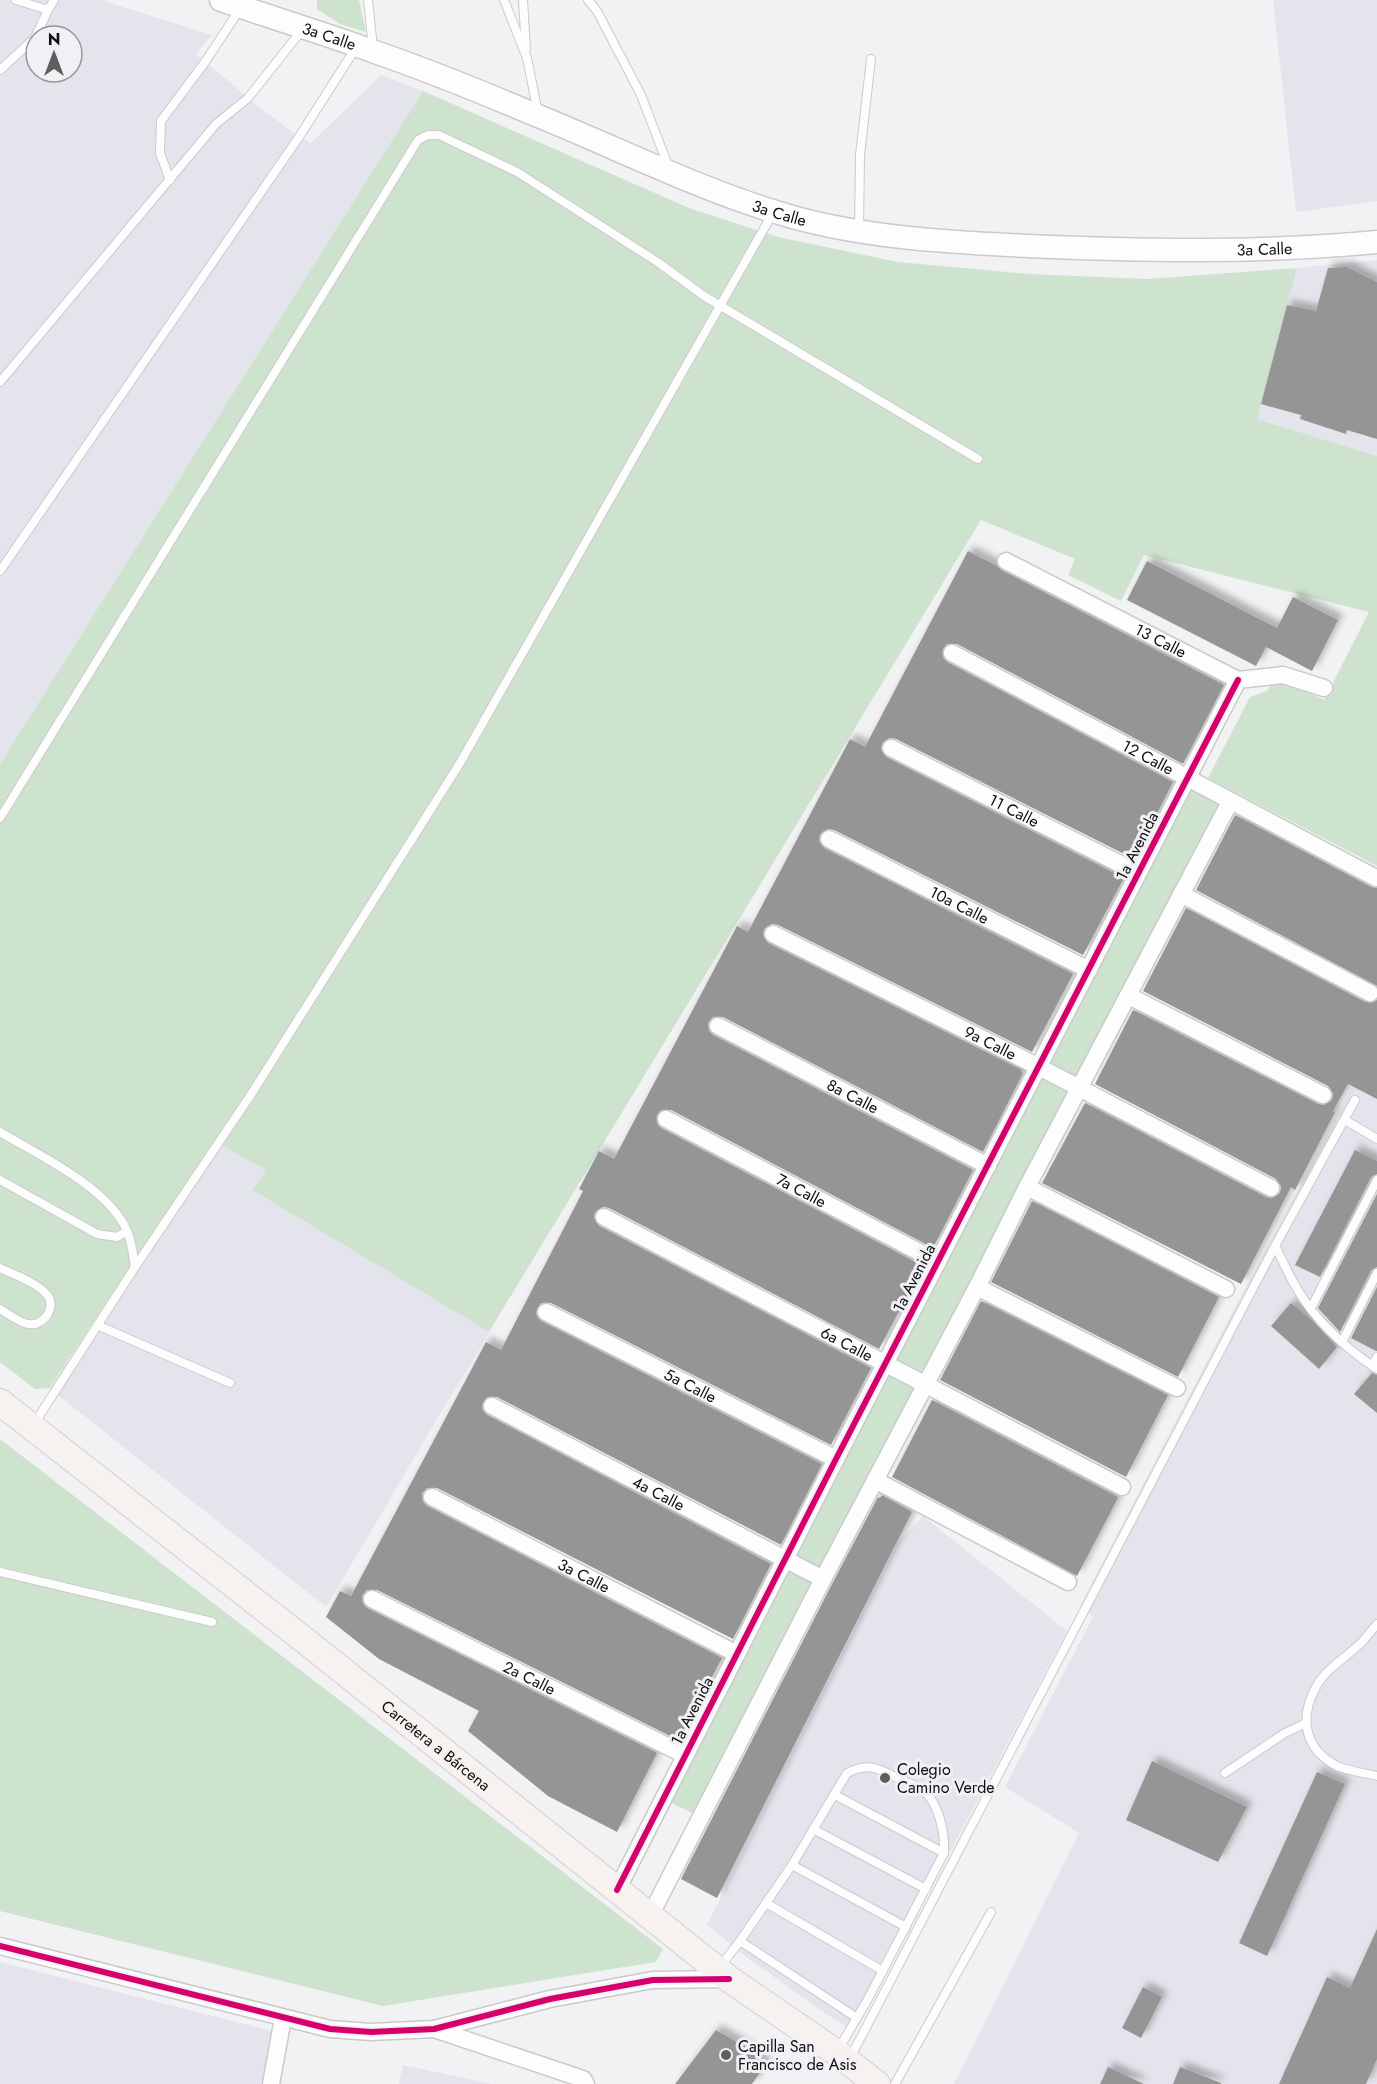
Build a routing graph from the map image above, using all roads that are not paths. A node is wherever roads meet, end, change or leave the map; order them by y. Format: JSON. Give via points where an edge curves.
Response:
{"nodes":[{"id":1,"x":16,"y":0,"type":"edge"},
{"id":2,"x":54,"y":0,"type":"edge"},
{"id":3,"x":368,"y":0,"type":"edge"},
{"id":4,"x":504,"y":0,"type":"edge"},
{"id":5,"x":523,"y":0,"type":"edge"},
{"id":6,"x":588,"y":0,"type":"edge"},
{"id":7,"x":231,"y":3,"type":"edge"},
{"id":8,"x":48,"y":10,"type":"junction"},
{"id":9,"x":42,"y":24,"type":"edge"},
{"id":10,"x":303,"y":28,"type":"junction"},
{"id":11,"x":24,"y":47,"type":"edge"},
{"id":12,"x":366,"y":48,"type":"junction"},
{"id":13,"x":527,"y":58,"type":"junction"},
{"id":14,"x":871,"y":59,"type":"dead end"},
{"id":15,"x":0,"y":70,"type":"edge"},
{"id":16,"x":539,"y":116,"type":"junction"},
{"id":17,"x":671,"y":174,"type":"junction"},
{"id":18,"x":170,"y":180,"type":"junction"},
{"id":19,"x":774,"y":211,"type":"junction"},
{"id":20,"x":859,"y":231,"type":"junction"},
{"id":21,"x":1377,"y":242,"type":"edge"},
{"id":22,"x":722,"y":306,"type":"junction"},
{"id":23,"x":0,"y":382,"type":"edge"},
{"id":24,"x":978,"y":459,"type":"dead end"},
{"id":25,"x":1006,"y":561,"type":"dead end"},
{"id":26,"x":0,"y":572,"type":"edge"},
{"id":27,"x":952,"y":652,"type":"dead end"},
{"id":28,"x":1238,"y":680,"type":"junction"},
{"id":29,"x":1324,"y":688,"type":"dead end"},
{"id":30,"x":891,"y":748,"type":"dead end"},
{"id":31,"x":1188,"y":778,"type":"junction"},
{"id":32,"x":1230,"y":802,"type":"junction"},
{"id":33,"x":0,"y":818,"type":"edge"},
{"id":34,"x":829,"y":839,"type":"dead end"},
{"id":35,"x":1138,"y":873,"type":"junction"},
{"id":36,"x":1376,"y":878,"type":"edge"},
{"id":37,"x":1181,"y":894,"type":"junction"},
{"id":38,"x":773,"y":934,"type":"dead end"},
{"id":39,"x":1089,"y":970,"type":"junction"},
{"id":40,"x":1370,"y":993,"type":"dead end"},
{"id":41,"x":1129,"y":996,"type":"junction"},
{"id":42,"x":718,"y":1026,"type":"dead end"},
{"id":43,"x":1039,"y":1067,"type":"junction"},
{"id":44,"x":1079,"y":1089,"type":"junction"},
{"id":45,"x":1323,"y":1095,"type":"dead end"},
{"id":46,"x":1355,"y":1100,"type":"dead end"},
{"id":47,"x":666,"y":1119,"type":"dead end"},
{"id":48,"x":1345,"y":1120,"type":"junction"},
{"id":49,"x":0,"y":1132,"type":"edge"},
{"id":50,"x":1377,"y":1139,"type":"edge"},
{"id":51,"x":988,"y":1166,"type":"junction"},
{"id":52,"x":1377,"y":1179,"type":"edge"},
{"id":53,"x":0,"y":1180,"type":"edge"},
{"id":54,"x":1026,"y":1187,"type":"junction"},
{"id":55,"x":1270,"y":1188,"type":"dead end"},
{"id":56,"x":604,"y":1217,"type":"dead end"},
{"id":57,"x":127,"y":1231,"type":"junction"},
{"id":58,"x":1275,"y":1246,"type":"junction"},
{"id":59,"x":938,"y":1262,"type":"junction"},
{"id":60,"x":135,"y":1267,"type":"junction"},
{"id":61,"x":0,"y":1268,"type":"edge"},
{"id":62,"x":1377,"y":1273,"type":"edge"},
{"id":63,"x":978,"y":1287,"type":"junction"},
{"id":64,"x":1226,"y":1289,"type":"dead end"},
{"id":65,"x":1311,"y":1308,"type":"junction"},
{"id":66,"x":0,"y":1310,"type":"edge"},
{"id":67,"x":546,"y":1312,"type":"dead end"},
{"id":68,"x":97,"y":1326,"type":"junction"},
{"id":69,"x":1342,"y":1342,"type":"junction"},
{"id":70,"x":1377,"y":1357,"type":"edge"},
{"id":71,"x":886,"y":1364,"type":"junction"},
{"id":72,"x":1375,"y":1368,"type":"edge"},
{"id":73,"x":230,"y":1383,"type":"dead end"},
{"id":74,"x":926,"y":1385,"type":"junction"},
{"id":75,"x":1177,"y":1389,"type":"dead end"},
{"id":76,"x":0,"y":1402,"type":"edge"},
{"id":77,"x":492,"y":1406,"type":"dead end"},
{"id":78,"x":33,"y":1426,"type":"junction"},
{"id":79,"x":836,"y":1460,"type":"junction"},
{"id":80,"x":875,"y":1480,"type":"junction"},
{"id":81,"x":1122,"y":1487,"type":"dead end"},
{"id":82,"x":432,"y":1497,"type":"dead end"},
{"id":83,"x":786,"y":1559,"type":"junction"},
{"id":84,"x":0,"y":1572,"type":"edge"},
{"id":85,"x":823,"y":1579,"type":"junction"},
{"id":86,"x":1068,"y":1582,"type":"dead end"},
{"id":87,"x":372,"y":1599,"type":"dead end"},
{"id":88,"x":212,"y":1622,"type":"dead end"},
{"id":89,"x":1377,"y":1624,"type":"edge"},
{"id":90,"x":736,"y":1654,"type":"junction"},
{"id":91,"x":1306,"y":1723,"type":"junction"},
{"id":92,"x":685,"y":1755,"type":"junction"},
{"id":93,"x":1226,"y":1773,"type":"dead end"},
{"id":94,"x":1377,"y":1776,"type":"edge"},
{"id":95,"x":835,"y":1795,"type":"junction"},
{"id":96,"x":813,"y":1829,"type":"junction"},
{"id":97,"x":944,"y":1853,"type":"junction"},
{"id":98,"x":792,"y":1865,"type":"junction"},
{"id":99,"x":926,"y":1888,"type":"junction"},
{"id":100,"x":616,"y":1890,"type":"junction"},
{"id":101,"x":766,"y":1903,"type":"junction"},
{"id":102,"x":991,"y":1912,"type":"dead end"},
{"id":103,"x":650,"y":1916,"type":"junction"},
{"id":104,"x":906,"y":1927,"type":"junction"},
{"id":105,"x":740,"y":1941,"type":"junction"},
{"id":106,"x":0,"y":1946,"type":"edge"},
{"id":107,"x":883,"y":1971,"type":"junction"},
{"id":108,"x":723,"y":1975,"type":"junction"},
{"id":109,"x":283,"y":2018,"type":"junction"},
{"id":110,"x":857,"y":2018,"type":"junction"},
{"id":111,"x":434,"y":2029,"type":"junction"},
{"id":112,"x":842,"y":2058,"type":"junction"},
{"id":113,"x":271,"y":2084,"type":"edge"},
{"id":114,"x":586,"y":2084,"type":"edge"},
{"id":115,"x":877,"y":2084,"type":"edge"},
{"id":116,"x":895,"y":2084,"type":"edge"}],
"edges":[{"from":1,"to":8,"type":"lane"},
{"from":2,"to":8,"type":"lane"},
{"from":3,"to":12,"type":"lane"},
{"from":4,"to":13,"type":"lane"},
{"from":5,"to":13,"type":"lane"},
{"from":6,"to":17,"type":"lane","via":[[641,95]]},
{"from":7,"to":10,"type":"main road","name":"3a Calle"},
{"from":7,"to":18,"type":"lane","via":[[205,62],[161,121],[160,153]]},
{"from":8,"to":9,"type":"lane"},
{"from":10,"to":12,"type":"main road","name":"3a Calle"},
{"from":10,"to":18,"type":"lane","via":[[248,98],[216,124]]},
{"from":11,"to":15,"type":"lane"},
{"from":12,"to":16,"type":"main road","name":"3a Calle"},
{"from":12,"to":26,"type":"lane","via":[[294,145]]},
{"from":13,"to":16,"type":"lane"},
{"from":14,"to":20,"type":"lane","via":[[860,155]]},
{"from":16,"to":17,"type":"main road","name":"3a Calle"},
{"from":17,"to":19,"type":"main road","name":"3a Calle"},
{"from":18,"to":23,"type":"lane"},
{"from":19,"to":20,"type":"main road","name":"3a Calle"},
{"from":19,"to":22,"type":"lane"},
{"from":20,"to":21,"type":"main road","name":"3a Calle","via":[[1106,249],[1263,249]]},
{"from":22,"to":24,"type":"lane"},
{"from":22,"to":33,"type":"lane","via":[[517,172],[439,135],[418,140]]},
{"from":22,"to":60,"type":"lane","via":[[460,763],[250,1096]]},
{"from":25,"to":28,"type":"street","name":"13 Calle"},
{"from":27,"to":31,"type":"street","name":"12 Calle"},
{"from":28,"to":29,"type":"street","via":[[1283,675]]},
{"from":28,"to":31,"type":"street","name":"1a Avenida"},
{"from":30,"to":35,"type":"street","name":"11 Calle"},
{"from":31,"to":32,"type":"street","name":"12 Calle"},
{"from":31,"to":35,"type":"street","name":"1a Avenida"},
{"from":32,"to":36,"type":"street","name":"12 Calle"},
{"from":32,"to":37,"type":"street"},
{"from":34,"to":39,"type":"street","name":"10a Calle"},
{"from":35,"to":39,"type":"street","name":"1a Avenida"},
{"from":37,"to":40,"type":"street"},
{"from":37,"to":41,"type":"street"},
{"from":38,"to":43,"type":"street","name":"9a Calle"},
{"from":39,"to":43,"type":"street","name":"1a Avenida"},
{"from":41,"to":44,"type":"street"},
{"from":41,"to":45,"type":"street"},
{"from":42,"to":51,"type":"street","name":"8a Calle"},
{"from":43,"to":44,"type":"street","name":"9a Calle"},
{"from":43,"to":51,"type":"street","name":"1a Avenida"},
{"from":44,"to":54,"type":"street"},
{"from":44,"to":55,"type":"street","name":"9a Calle"},
{"from":46,"to":48,"type":"lane"},
{"from":47,"to":59,"type":"street","name":"7a Calle"},
{"from":48,"to":50,"type":"lane"},
{"from":48,"to":58,"type":"lane"},
{"from":49,"to":57,"type":"lane","via":[[84,1183],[117,1215]]},
{"from":51,"to":59,"type":"street","name":"1a Avenida"},
{"from":52,"to":65,"type":"lane"},
{"from":53,"to":57,"type":"lane","via":[[97,1234],[117,1238]]},
{"from":54,"to":63,"type":"street"},
{"from":54,"to":64,"type":"street"},
{"from":56,"to":71,"type":"street","name":"6a Calle"},
{"from":57,"to":60,"type":"lane"},
{"from":58,"to":65,"type":"lane"},
{"from":58,"to":112,"type":"lane"},
{"from":59,"to":71,"type":"street","name":"1a Avenida"},
{"from":60,"to":68,"type":"lane"},
{"from":61,"to":66,"type":"lane","via":[[37,1287],[51,1304],[42,1322],[34,1324],[26,1324]]},
{"from":62,"to":69,"type":"lane"},
{"from":63,"to":74,"type":"street"},
{"from":63,"to":75,"type":"street"},
{"from":65,"to":69,"type":"lane"},
{"from":67,"to":79,"type":"street","name":"5a Calle"},
{"from":68,"to":73,"type":"lane"},
{"from":68,"to":78,"type":"lane"},
{"from":69,"to":72,"type":"lane"},
{"from":70,"to":72,"type":"lane"},
{"from":71,"to":74,"type":"street","name":"6a Calle"},
{"from":71,"to":79,"type":"street","name":"1a Avenida"},
{"from":74,"to":80,"type":"street"},
{"from":74,"to":81,"type":"street","name":"6a Calle"},
{"from":76,"to":78,"type":"main road","name":"Carretera a Bárcena"},
{"from":77,"to":83,"type":"street","name":"4a Calle"},
{"from":78,"to":100,"type":"main road","name":"Carretera a Bárcena"},
{"from":79,"to":83,"type":"street","name":"1a Avenida"},
{"from":80,"to":85,"type":"street"},
{"from":80,"to":86,"type":"street"},
{"from":82,"to":90,"type":"street","name":"3a Calle"},
{"from":83,"to":85,"type":"street","name":"4a Calle"},
{"from":83,"to":90,"type":"street","name":"1a Avenida"},
{"from":84,"to":88,"type":"lane"},
{"from":85,"to":103,"type":"street"},
{"from":87,"to":92,"type":"street","name":"2a Calle"},
{"from":89,"to":91,"type":"lane","via":[[1316,1686]]},
{"from":90,"to":92,"type":"street","name":"1a Avenida"},
{"from":91,"to":93,"type":"lane"},
{"from":91,"to":94,"type":"lane","via":[[1311,1744],[1324,1757],[1337,1766]]},
{"from":92,"to":100,"type":"street","name":"1a Avenida"},
{"from":95,"to":96,"type":"lane"},
{"from":95,"to":97,"type":"lane"},
{"from":95,"to":97,"type":"lane","via":[[847,1773],[859,1767],[875,1767],[923,1790],[937,1810],[945,1836]]},
{"from":96,"to":98,"type":"lane"},
{"from":96,"to":99,"type":"lane"},
{"from":97,"to":99,"type":"lane"},
{"from":98,"to":101,"type":"lane"},
{"from":98,"to":104,"type":"lane"},
{"from":99,"to":104,"type":"lane"},
{"from":100,"to":103,"type":"main road","name":"Carretera a Bárcena"},
{"from":101,"to":105,"type":"lane"},
{"from":101,"to":107,"type":"lane"},
{"from":102,"to":116,"type":"lane"},
{"from":103,"to":108,"type":"main road","name":"Carretera a Bárcena"},
{"from":104,"to":107,"type":"lane"},
{"from":105,"to":108,"type":"lane"},
{"from":105,"to":110,"type":"lane"},
{"from":106,"to":109,"type":"street"},
{"from":107,"to":110,"type":"lane"},
{"from":108,"to":111,"type":"street","via":[[653,1980],[550,1999]]},
{"from":108,"to":112,"type":"main road","name":"Carretera a Bárcena"},
{"from":109,"to":111,"type":"street","via":[[330,2030]]},
{"from":109,"to":113,"type":"street"},
{"from":110,"to":112,"type":"lane"},
{"from":111,"to":114,"type":"street","via":[[583,2079]]},
{"from":112,"to":115,"type":"main road","name":"Carretera a Bárcena"}]}
